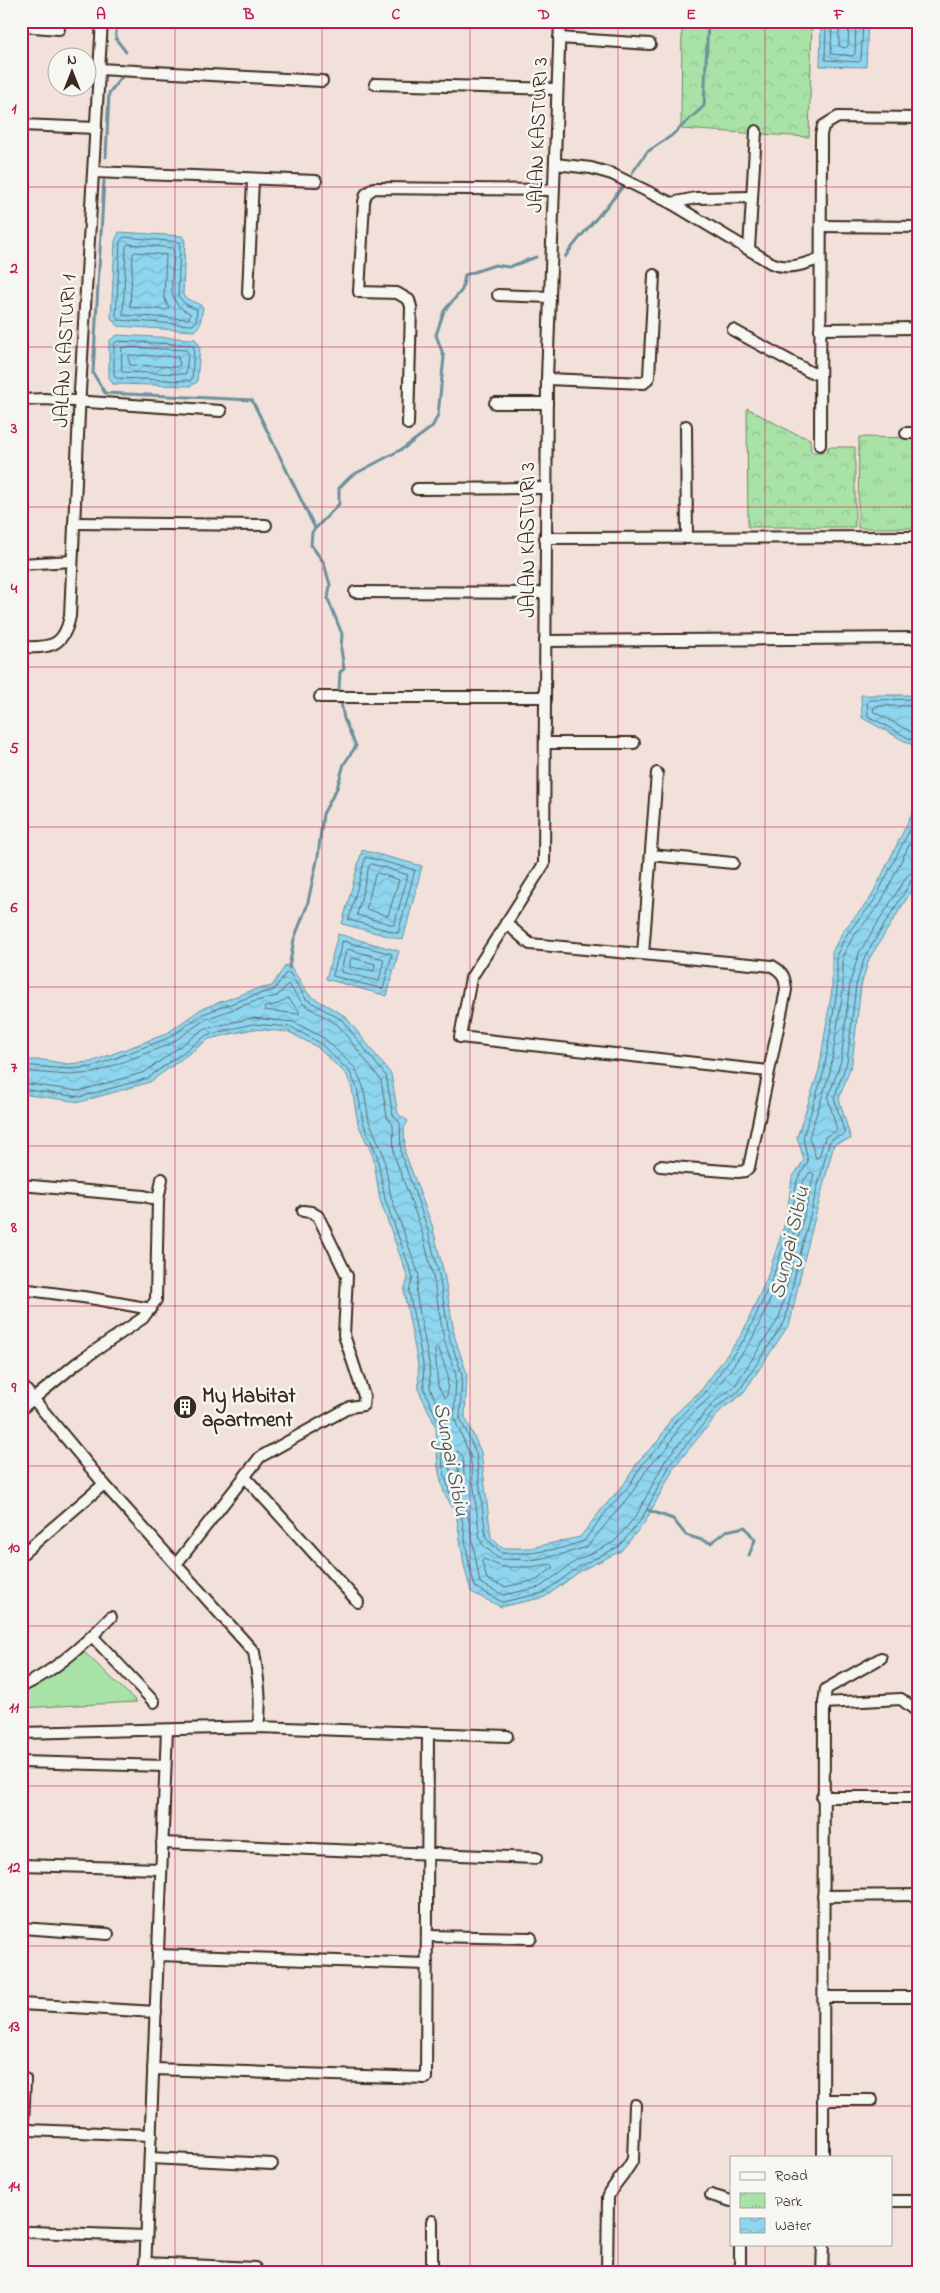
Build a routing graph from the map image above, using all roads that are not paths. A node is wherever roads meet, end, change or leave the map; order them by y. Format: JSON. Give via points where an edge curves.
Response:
{"nodes":[{"id":1,"x":102,"y":21,"type":"edge"},
{"id":2,"x":560,"y":21,"type":"edge"},
{"id":3,"x":21,"y":26,"type":"edge"},
{"id":4,"x":58,"y":28,"type":"dead end"},
{"id":5,"x":559,"y":38,"type":"junction"},
{"id":6,"x":650,"y":44,"type":"dead end"},
{"id":7,"x":100,"y":69,"type":"junction"},
{"id":8,"x":322,"y":81,"type":"dead end"},
{"id":9,"x":375,"y":84,"type":"dead end"},
{"id":10,"x":557,"y":89,"type":"junction"},
{"id":11,"x":919,"y":118,"type":"edge"},
{"id":12,"x":21,"y":125,"type":"edge"},
{"id":13,"x":96,"y":128,"type":"junction"},
{"id":14,"x":756,"y":131,"type":"dead end"},
{"id":15,"x":555,"y":164,"type":"junction"},
{"id":16,"x":94,"y":172,"type":"junction"},
{"id":17,"x":254,"y":180,"type":"junction"},
{"id":18,"x":316,"y":181,"type":"dead end"},
{"id":19,"x":553,"y":190,"type":"junction"},
{"id":20,"x":752,"y":197,"type":"junction"},
{"id":21,"x":671,"y":203,"type":"junction"},
{"id":22,"x":821,"y":226,"type":"junction"},
{"id":23,"x":919,"y":227,"type":"edge"},
{"id":24,"x":749,"y":249,"type":"junction"},
{"id":25,"x":819,"y":260,"type":"junction"},
{"id":26,"x":654,"y":275,"type":"dead end"},
{"id":27,"x":248,"y":293,"type":"dead end"},
{"id":28,"x":498,"y":295,"type":"dead end"},
{"id":29,"x":550,"y":297,"type":"junction"},
{"id":30,"x":919,"y":328,"type":"edge"},
{"id":31,"x":820,"y":329,"type":"junction"},
{"id":32,"x":733,"y":330,"type":"dead end"},
{"id":33,"x":820,"y":375,"type":"junction"},
{"id":34,"x":547,"y":379,"type":"junction"},
{"id":35,"x":21,"y":400,"type":"edge"},
{"id":36,"x":80,"y":402,"type":"junction"},
{"id":37,"x":495,"y":402,"type":"dead end"},
{"id":38,"x":547,"y":403,"type":"junction"},
{"id":39,"x":221,"y":410,"type":"dead end"},
{"id":40,"x":408,"y":424,"type":"dead end"},
{"id":41,"x":686,"y":426,"type":"dead end"},
{"id":42,"x":906,"y":433,"type":"dead end"},
{"id":43,"x":919,"y":433,"type":"edge"},
{"id":44,"x":820,"y":445,"type":"dead end"},
{"id":45,"x":545,"y":488,"type":"junction"},
{"id":46,"x":417,"y":489,"type":"dead end"},
{"id":47,"x":74,"y":523,"type":"junction"},
{"id":48,"x":266,"y":525,"type":"dead end"},
{"id":49,"x":919,"y":537,"type":"edge"},
{"id":50,"x":545,"y":538,"type":"junction"},
{"id":51,"x":687,"y":538,"type":"junction"},
{"id":52,"x":72,"y":561,"type":"junction"},
{"id":53,"x":21,"y":564,"type":"edge"},
{"id":54,"x":355,"y":592,"type":"dead end"},
{"id":55,"x":545,"y":593,"type":"junction"},
{"id":56,"x":919,"y":638,"type":"edge"},
{"id":57,"x":545,"y":641,"type":"junction"},
{"id":58,"x":21,"y":647,"type":"edge"},
{"id":59,"x":320,"y":697,"type":"dead end"},
{"id":60,"x":545,"y":697,"type":"junction"},
{"id":61,"x":546,"y":743,"type":"junction"},
{"id":62,"x":634,"y":743,"type":"dead end"},
{"id":63,"x":657,"y":773,"type":"dead end"},
{"id":64,"x":651,"y":855,"type":"junction"},
{"id":65,"x":733,"y":863,"type":"dead end"},
{"id":66,"x":506,"y":923,"type":"junction"},
{"id":67,"x":643,"y":954,"type":"junction"},
{"id":68,"x":768,"y":1071,"type":"junction"},
{"id":69,"x":660,"y":1166,"type":"dead end"},
{"id":70,"x":162,"y":1179,"type":"dead end"},
{"id":71,"x":21,"y":1185,"type":"edge"},
{"id":72,"x":158,"y":1200,"type":"junction"},
{"id":73,"x":303,"y":1212,"type":"dead end"},
{"id":74,"x":21,"y":1289,"type":"edge"},
{"id":75,"x":151,"y":1309,"type":"junction"},
{"id":76,"x":21,"y":1384,"type":"edge"},
{"id":77,"x":33,"y":1398,"type":"junction"},
{"id":78,"x":21,"y":1409,"type":"edge"},
{"id":79,"x":245,"y":1477,"type":"junction"},
{"id":80,"x":104,"y":1484,"type":"junction"},
{"id":81,"x":21,"y":1555,"type":"edge"},
{"id":82,"x":176,"y":1563,"type":"junction"},
{"id":83,"x":358,"y":1602,"type":"dead end"},
{"id":84,"x":111,"y":1617,"type":"dead end"},
{"id":85,"x":92,"y":1636,"type":"junction"},
{"id":86,"x":880,"y":1658,"type":"dead end"},
{"id":87,"x":21,"y":1687,"type":"edge"},
{"id":88,"x":154,"y":1702,"type":"dead end"},
{"id":89,"x":824,"y":1703,"type":"junction"},
{"id":90,"x":919,"y":1713,"type":"edge"},
{"id":91,"x":258,"y":1727,"type":"junction"},
{"id":92,"x":167,"y":1730,"type":"junction"},
{"id":93,"x":21,"y":1733,"type":"edge"},
{"id":94,"x":428,"y":1733,"type":"junction"},
{"id":95,"x":507,"y":1736,"type":"dead end"},
{"id":96,"x":21,"y":1762,"type":"edge"},
{"id":97,"x":166,"y":1766,"type":"junction"},
{"id":98,"x":919,"y":1796,"type":"edge"},
{"id":99,"x":822,"y":1797,"type":"junction"},
{"id":100,"x":162,"y":1843,"type":"junction"},
{"id":101,"x":427,"y":1854,"type":"junction"},
{"id":102,"x":536,"y":1858,"type":"dead end"},
{"id":103,"x":21,"y":1865,"type":"edge"},
{"id":104,"x":161,"y":1868,"type":"junction"},
{"id":105,"x":919,"y":1895,"type":"edge"},
{"id":106,"x":823,"y":1896,"type":"junction"},
{"id":107,"x":21,"y":1928,"type":"edge"},
{"id":108,"x":108,"y":1934,"type":"dead end"},
{"id":109,"x":427,"y":1936,"type":"junction"},
{"id":110,"x":532,"y":1938,"type":"dead end"},
{"id":111,"x":158,"y":1955,"type":"junction"},
{"id":112,"x":426,"y":1964,"type":"junction"},
{"id":113,"x":824,"y":1997,"type":"junction"},
{"id":114,"x":919,"y":1997,"type":"edge"},
{"id":115,"x":21,"y":2004,"type":"edge"},
{"id":116,"x":156,"y":2012,"type":"junction"},
{"id":117,"x":153,"y":2069,"type":"junction"},
{"id":118,"x":25,"y":2079,"type":"dead end"},
{"id":119,"x":823,"y":2100,"type":"junction"},
{"id":120,"x":872,"y":2100,"type":"dead end"},
{"id":121,"x":635,"y":2105,"type":"dead end"},
{"id":122,"x":150,"y":2135,"type":"junction"},
{"id":123,"x":823,"y":2156,"type":"edge"},
{"id":124,"x":150,"y":2158,"type":"junction"},
{"id":125,"x":272,"y":2164,"type":"dead end"},
{"id":126,"x":711,"y":2195,"type":"dead end"},
{"id":127,"x":730,"y":2201,"type":"edge"},
{"id":128,"x":892,"y":2201,"type":"edge"},
{"id":129,"x":919,"y":2201,"type":"edge"},
{"id":130,"x":432,"y":2221,"type":"dead end"},
{"id":131,"x":30,"y":2232,"type":"dead end"},
{"id":132,"x":146,"y":2236,"type":"junction"},
{"id":133,"x":740,"y":2246,"type":"edge"},
{"id":134,"x":823,"y":2246,"type":"edge"},
{"id":135,"x":145,"y":2267,"type":"edge"},
{"id":136,"x":255,"y":2268,"type":"dead end"},
{"id":137,"x":432,"y":2272,"type":"edge"},
{"id":138,"x":607,"y":2272,"type":"edge"},
{"id":139,"x":740,"y":2272,"type":"edge"},
{"id":140,"x":822,"y":2272,"type":"edge"}],
"edges":[{"from":1,"to":7,"type":"street","name":"JALAN KASTURI 1"},
{"from":2,"to":5,"type":"street","name":"JALAN KASTURI 3"},
{"from":3,"to":4,"type":"street"},
{"from":5,"to":6,"type":"street"},
{"from":5,"to":10,"type":"street","name":"JALAN KASTURI 3"},
{"from":7,"to":8,"type":"street"},
{"from":7,"to":13,"type":"street","name":"JALAN KASTURI 1"},
{"from":9,"to":10,"type":"street"},
{"from":10,"to":15,"type":"street","name":"JALAN KASTURI 3"},
{"from":11,"to":22,"type":"street","via":[[838,118],[823,126]]},
{"from":12,"to":13,"type":"street"},
{"from":13,"to":16,"type":"street","name":"JALAN KASTURI 1"},
{"from":14,"to":20,"type":"street"},
{"from":15,"to":19,"type":"street","name":"JALAN KASTURI 3"},
{"from":15,"to":21,"type":"street","via":[[612,174]]},
{"from":16,"to":17,"type":"street"},
{"from":16,"to":36,"type":"street","name":"JALAN KASTURI 1"},
{"from":17,"to":18,"type":"street"},
{"from":17,"to":27,"type":"street"},
{"from":19,"to":29,"type":"street","name":"JALAN KASTURI 3"},
{"from":19,"to":40,"type":"street","via":[[374,188],[366,194],[359,292],[397,294],[409,300]]},
{"from":20,"to":21,"type":"street","via":[[696,198]]},
{"from":20,"to":24,"type":"street"},
{"from":21,"to":24,"type":"street"},
{"from":22,"to":23,"type":"street"},
{"from":22,"to":25,"type":"street"},
{"from":24,"to":25,"type":"street","via":[[781,267]]},
{"from":25,"to":31,"type":"street"},
{"from":26,"to":34,"type":"street","via":[[647,381]]},
{"from":28,"to":29,"type":"street"},
{"from":29,"to":34,"type":"street","name":"JALAN KASTURI 3"},
{"from":30,"to":31,"type":"street"},
{"from":31,"to":33,"type":"street"},
{"from":32,"to":33,"type":"street"},
{"from":33,"to":44,"type":"street"},
{"from":34,"to":38,"type":"street","name":"JALAN KASTURI 3"},
{"from":35,"to":36,"type":"street"},
{"from":36,"to":39,"type":"street"},
{"from":36,"to":47,"type":"street","name":"JALAN KASTURI 1"},
{"from":37,"to":38,"type":"street"},
{"from":38,"to":45,"type":"street","name":"JALAN KASTURI 3"},
{"from":41,"to":51,"type":"street"},
{"from":42,"to":43,"type":"street"},
{"from":45,"to":46,"type":"street"},
{"from":45,"to":50,"type":"street","name":"JALAN KASTURI 3"},
{"from":47,"to":48,"type":"street"},
{"from":47,"to":52,"type":"street","name":"JALAN KASTURI 1"},
{"from":49,"to":51,"type":"street"},
{"from":50,"to":51,"type":"street"},
{"from":50,"to":55,"type":"street","name":"JALAN KASTURI 3"},
{"from":52,"to":53,"type":"street"},
{"from":52,"to":58,"type":"street","name":"JALAN KASTURI 1","via":[[67,630],[54,644]]},
{"from":54,"to":55,"type":"street"},
{"from":55,"to":57,"type":"street","name":"JALAN KASTURI 3"},
{"from":56,"to":57,"type":"street"},
{"from":57,"to":60,"type":"street","name":"JALAN KASTURI 3"},
{"from":59,"to":60,"type":"street"},
{"from":60,"to":61,"type":"street","name":"JALAN KASTURI 3"},
{"from":61,"to":62,"type":"street"},
{"from":61,"to":66,"type":"street","name":"JALAN KASTURI 3","via":[[543,868]]},
{"from":63,"to":64,"type":"street"},
{"from":64,"to":65,"type":"street"},
{"from":64,"to":67,"type":"street"},
{"from":66,"to":67,"type":"street","via":[[530,944]]},
{"from":66,"to":68,"type":"street","name":"JALAN KASTURI 3","via":[[472,978],[460,1037]]},
{"from":67,"to":68,"type":"street","via":[[772,966],[780,970],[786,978],[786,990]]},
{"from":68,"to":69,"type":"street","via":[[749,1167],[738,1172]]},
{"from":70,"to":72,"type":"street"},
{"from":71,"to":72,"type":"street"},
{"from":72,"to":75,"type":"street","via":[[156,1300]]},
{"from":73,"to":79,"type":"street","via":[[318,1216],[347,1276],[344,1335],[364,1396],[363,1405],[350,1407],[260,1457]]},
{"from":74,"to":75,"type":"street"},
{"from":75,"to":77,"type":"street"},
{"from":76,"to":77,"type":"street"},
{"from":77,"to":78,"type":"street"},
{"from":77,"to":80,"type":"street"},
{"from":79,"to":82,"type":"street"},
{"from":79,"to":83,"type":"street"},
{"from":80,"to":81,"type":"street"},
{"from":80,"to":82,"type":"street"},
{"from":82,"to":91,"type":"street","via":[[254,1652],[259,1678]]},
{"from":84,"to":85,"type":"street"},
{"from":85,"to":87,"type":"street","via":[[36,1680]]},
{"from":85,"to":88,"type":"street"},
{"from":86,"to":89,"type":"street","via":[[826,1689]]},
{"from":89,"to":90,"type":"street","via":[[901,1699]]},
{"from":89,"to":99,"type":"street"},
{"from":91,"to":92,"type":"street"},
{"from":91,"to":94,"type":"street"},
{"from":92,"to":93,"type":"street"},
{"from":92,"to":97,"type":"street"},
{"from":94,"to":95,"type":"street"},
{"from":94,"to":101,"type":"street"},
{"from":96,"to":97,"type":"street"},
{"from":97,"to":100,"type":"street"},
{"from":98,"to":99,"type":"street"},
{"from":99,"to":106,"type":"street"},
{"from":100,"to":101,"type":"street"},
{"from":100,"to":104,"type":"street"},
{"from":101,"to":102,"type":"street"},
{"from":101,"to":109,"type":"street"},
{"from":103,"to":104,"type":"street"},
{"from":104,"to":111,"type":"street"},
{"from":105,"to":106,"type":"street"},
{"from":106,"to":113,"type":"street"},
{"from":107,"to":108,"type":"street"},
{"from":109,"to":110,"type":"street"},
{"from":109,"to":112,"type":"street"},
{"from":111,"to":112,"type":"street"},
{"from":111,"to":116,"type":"street"},
{"from":112,"to":117,"type":"street","via":[[426,2078]]},
{"from":113,"to":114,"type":"street"},
{"from":113,"to":119,"type":"street"},
{"from":115,"to":116,"type":"street"},
{"from":116,"to":117,"type":"street"},
{"from":117,"to":122,"type":"street"},
{"from":118,"to":122,"type":"street","via":[[23,2124],[29,2130]]},
{"from":119,"to":120,"type":"street"},
{"from":119,"to":123,"type":"street"},
{"from":121,"to":138,"type":"street","via":[[633,2159],[608,2197]]},
{"from":122,"to":124,"type":"street"},
{"from":124,"to":125,"type":"street"},
{"from":124,"to":132,"type":"street"},
{"from":126,"to":127,"type":"street"},
{"from":128,"to":129,"type":"street"},
{"from":130,"to":137,"type":"street"},
{"from":131,"to":132,"type":"street"},
{"from":132,"to":135,"type":"street"},
{"from":133,"to":139,"type":"street"},
{"from":134,"to":140,"type":"street"},
{"from":135,"to":136,"type":"street"}]}
